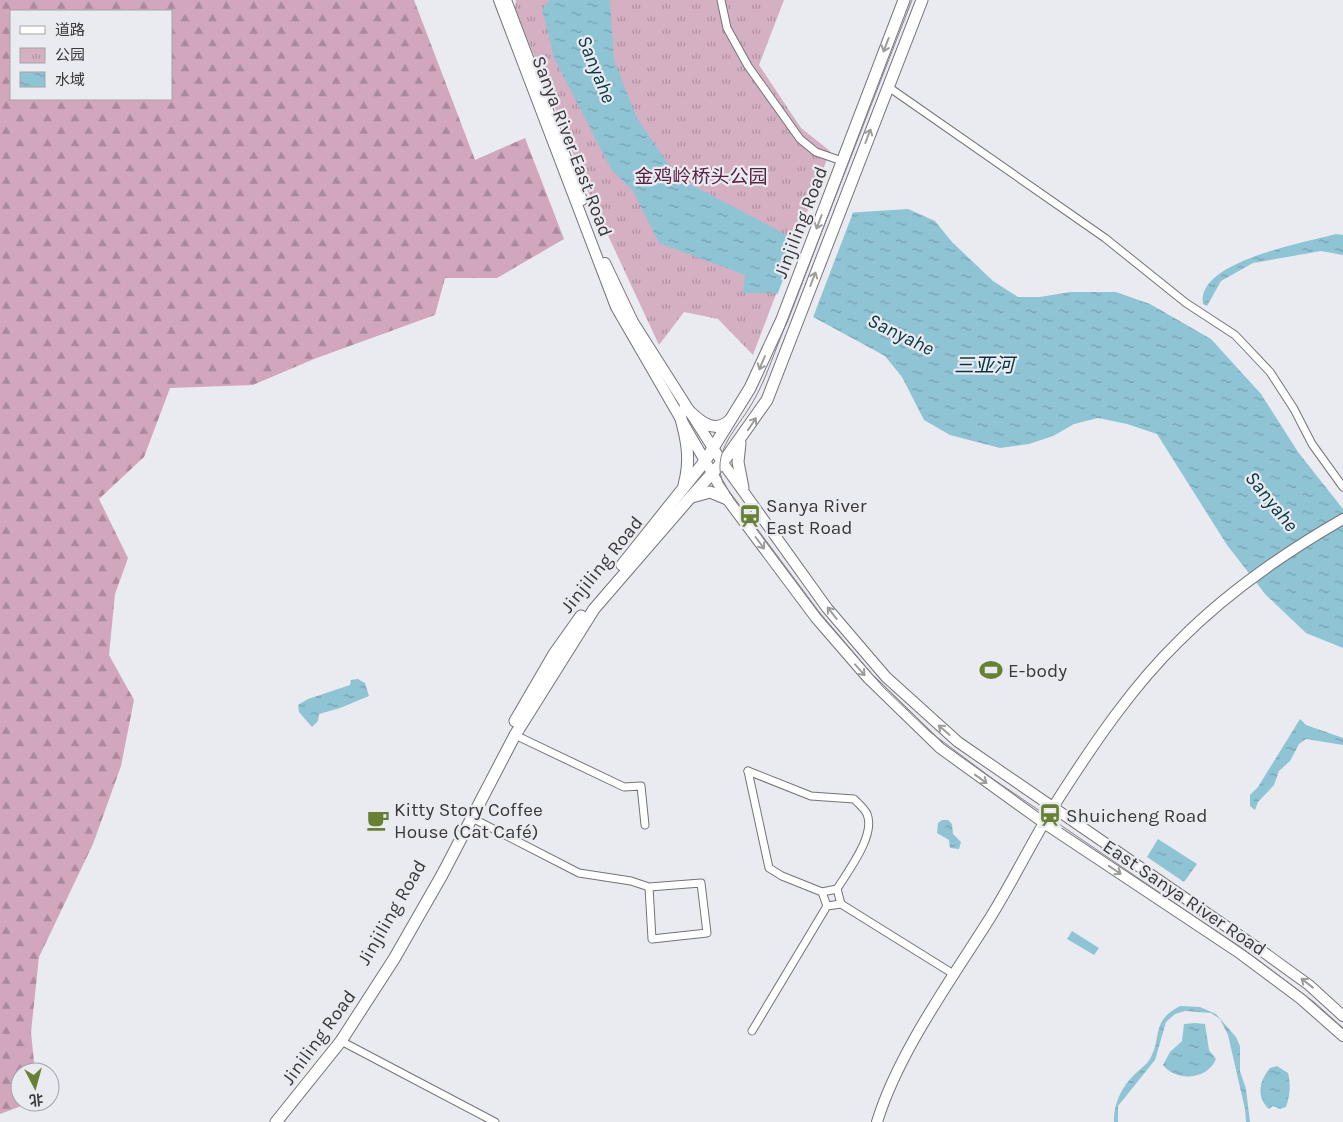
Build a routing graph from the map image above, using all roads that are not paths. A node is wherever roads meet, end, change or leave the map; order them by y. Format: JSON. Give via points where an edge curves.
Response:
{"nodes":[{"id":1,"x":499,"y":0,"type":"edge"},
{"id":2,"x":506,"y":0,"type":"edge"},
{"id":3,"x":721,"y":0,"type":"edge"},
{"id":4,"x":904,"y":0,"type":"edge"},
{"id":5,"x":922,"y":0,"type":"edge"},
{"id":6,"x":888,"y":86,"type":"junction"},
{"id":7,"x":842,"y":162,"type":"junction"},
{"id":8,"x":682,"y":411,"type":"junction"},
{"id":9,"x":735,"y":415,"type":"junction"},
{"id":10,"x":741,"y":441,"type":"junction"},
{"id":11,"x":713,"y":449,"type":"junction"},
{"id":12,"x":705,"y":461,"type":"junction"},
{"id":13,"x":723,"y":463,"type":"junction"},
{"id":14,"x":712,"y":474,"type":"junction"},
{"id":15,"x":1343,"y":486,"type":"edge"},
{"id":16,"x":743,"y":488,"type":"junction"},
{"id":17,"x":685,"y":495,"type":"junction"},
{"id":18,"x":727,"y":499,"type":"junction"},
{"id":19,"x":1343,"y":519,"type":"edge"},
{"id":20,"x":515,"y":735,"type":"junction"},
{"id":21,"x":1053,"y":808,"type":"junction"},
{"id":22,"x":472,"y":818,"type":"junction"},
{"id":23,"x":1044,"y":823,"type":"junction"},
{"id":24,"x":645,"y":826,"type":"dead end"},
{"id":25,"x":649,"y":887,"type":"junction"},
{"id":26,"x":837,"y":889,"type":"junction"},
{"id":27,"x":822,"y":892,"type":"junction"},
{"id":28,"x":841,"y":904,"type":"junction"},
{"id":29,"x":827,"y":906,"type":"junction"},
{"id":30,"x":955,"y":975,"type":"junction"},
{"id":31,"x":1343,"y":1016,"type":"edge"},
{"id":32,"x":752,"y":1031,"type":"dead end"},
{"id":33,"x":1343,"y":1036,"type":"edge"},
{"id":34,"x":341,"y":1041,"type":"junction"},
{"id":35,"x":269,"y":1122,"type":"edge"},
{"id":36,"x":276,"y":1122,"type":"edge"},
{"id":37,"x":495,"y":1122,"type":"edge"},
{"id":38,"x":877,"y":1122,"type":"edge"}],
"edges":[{"from":1,"to":8,"type":"main road","name":"Sanya River East Road","via":[[616,307]]},
{"from":2,"to":8,"type":"main road","name":"Sanya River East Road","via":[[607,268]]},
{"from":3,"to":7,"type":"street","via":[[727,28],[748,66],[800,139],[816,152]]},
{"from":4,"to":7,"type":"main road","name":"Jinjiling Road","one_way":true},
{"from":5,"to":6,"type":"main road","name":"Jinjiling Road"},
{"from":10,"to":6,"type":"main road","name":"Jinjiling Road","one_way":true,"via":[[767,400]]},
{"from":6,"to":15,"type":"street","via":[[1105,238],[1186,302],[1235,335],[1270,372],[1312,444]]},
{"from":7,"to":9,"type":"main road","name":"Jinjiling Road","one_way":true,"via":[[782,319]]},
{"from":8,"to":9,"type":"main road","via":[[707,425],[720,426]]},
{"from":8,"to":11,"type":"main road","name":"Sanya River East Road"},
{"from":8,"to":12,"type":"main road","name":"Sanya River East Road"},
{"from":8,"to":17,"type":"main road","via":[[689,460]]},
{"from":9,"to":11,"type":"main road","name":"Jinjiling Road"},
{"from":10,"to":13,"type":"main road","name":"Jinjiling Road"},
{"from":10,"to":16,"type":"main road","via":[[738,462]]},
{"from":11,"to":12,"type":"main road","name":"Jinjiling Road"},
{"from":11,"to":13,"type":"main road","name":"East Sanya River Road"},
{"from":12,"to":14,"type":"main road","name":"East Sanya River Road"},
{"from":12,"to":17,"type":"main road","name":"Jinjiling Road"},
{"from":13,"to":14,"type":"main road","name":"Jinjiling Road"},
{"from":13,"to":16,"type":"main road","name":"East Sanya River Road"},
{"from":14,"to":17,"type":"main road","name":"Jinjiling Road"},
{"from":14,"to":18,"type":"main road","name":"East Sanya River Road"},
{"from":21,"to":16,"type":"main road","name":"East Sanya River Road","one_way":true,"via":[[953,738],[886,676],[827,608]]},
{"from":17,"to":18,"type":"main road","via":[[710,492]]},
{"from":17,"to":20,"type":"main road","name":"Jinjiling Road","via":[[594,610]]},
{"from":17,"to":35,"type":"main road","name":"Jinjiling Road","via":[[584,612],[554,654],[413,912],[350,1017]]},
{"from":18,"to":23,"type":"main road","name":"East Sanya River Road","one_way":true,"via":[[816,618],[868,678],[940,748]]},
{"from":19,"to":21,"type":"main road","via":[[1298,545],[1177,642],[1089,753]]},
{"from":20,"to":22,"type":"main road","name":"Jiniling Road"},
{"from":20,"to":24,"type":"street","via":[[624,787],[641,786]]},
{"from":21,"to":23,"type":"main road"},
{"from":31,"to":21,"type":"main road","name":"East Sanya River Road","one_way":true,"via":[[1309,985]]},
{"from":22,"to":25,"type":"street","via":[[579,873]]},
{"from":22,"to":34,"type":"main road","name":"Jiniling Road","via":[[394,959]]},
{"from":23,"to":30,"type":"main road"},
{"from":23,"to":33,"type":"main road","name":"East Sanya River Road","one_way":true,"via":[[1238,952],[1302,998]]},
{"from":25,"to":25,"type":"street","via":[[701,883],[707,933],[652,938]]},
{"from":26,"to":27,"type":"street"},
{"from":26,"to":27,"type":"street","via":[[870,828],[867,813],[854,799],[811,796],[748,771],[769,868]]},
{"from":26,"to":28,"type":"street"},
{"from":27,"to":29,"type":"street"},
{"from":28,"to":29,"type":"street"},
{"from":28,"to":30,"type":"street"},
{"from":29,"to":32,"type":"street"},
{"from":30,"to":38,"type":"main road","via":[[894,1078]]},
{"from":34,"to":36,"type":"main road","name":"Jiniling Road"},
{"from":34,"to":37,"type":"street"}]}
